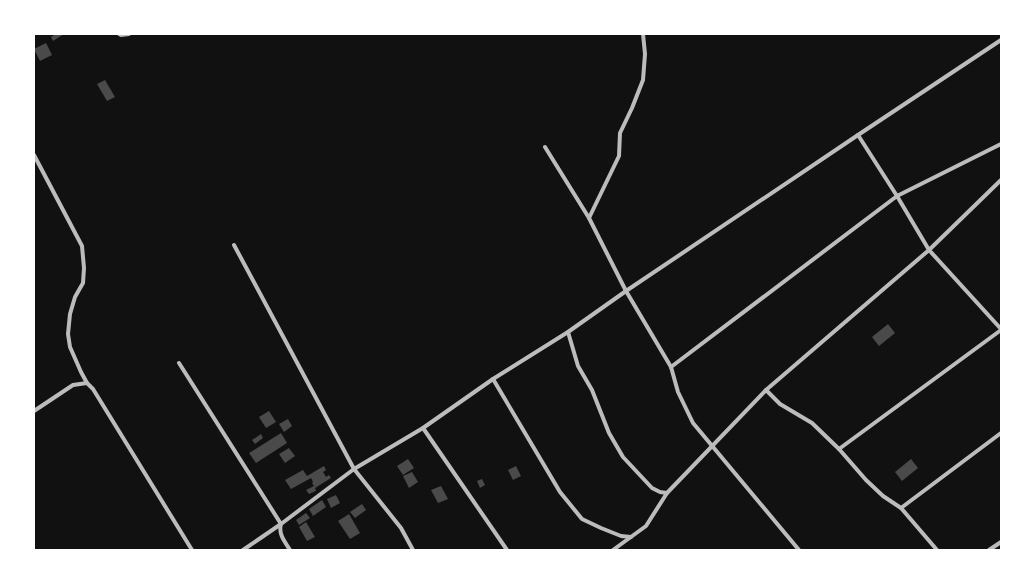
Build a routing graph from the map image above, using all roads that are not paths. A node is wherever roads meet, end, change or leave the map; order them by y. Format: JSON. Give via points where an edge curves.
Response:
{"nodes":[{"id":1,"x":119,"y":34,"type":"edge"},
{"id":2,"x":129,"y":34,"type":"edge"},
{"id":3,"x":642,"y":35,"type":"edge"},
{"id":4,"x":1001,"y":40,"type":"edge"},
{"id":5,"x":858,"y":135,"type":"junction"},
{"id":6,"x":1001,"y":144,"type":"edge"},
{"id":7,"x":545,"y":147,"type":"dead end"},
{"id":8,"x":34,"y":155,"type":"edge"},
{"id":9,"x":1001,"y":180,"type":"edge"},
{"id":10,"x":897,"y":196,"type":"junction"},
{"id":11,"x":589,"y":218,"type":"junction"},
{"id":12,"x":234,"y":245,"type":"dead end"},
{"id":13,"x":929,"y":250,"type":"junction"},
{"id":14,"x":626,"y":291,"type":"junction"},
{"id":15,"x":1001,"y":330,"type":"edge"},
{"id":16,"x":568,"y":332,"type":"junction"},
{"id":17,"x":179,"y":363,"type":"dead end"},
{"id":18,"x":671,"y":366,"type":"junction"},
{"id":19,"x":494,"y":380,"type":"junction"},
{"id":20,"x":86,"y":383,"type":"junction"},
{"id":21,"x":766,"y":390,"type":"junction"},
{"id":22,"x":34,"y":411,"type":"edge"},
{"id":23,"x":423,"y":428,"type":"junction"},
{"id":24,"x":1001,"y":433,"type":"edge"},
{"id":25,"x":711,"y":446,"type":"junction"},
{"id":26,"x":839,"y":449,"type":"junction"},
{"id":27,"x":354,"y":468,"type":"junction"},
{"id":28,"x":667,"y":493,"type":"junction"},
{"id":29,"x":901,"y":508,"type":"junction"},
{"id":30,"x":281,"y":524,"type":"junction"},
{"id":31,"x":631,"y":537,"type":"junction"},
{"id":32,"x":1001,"y":542,"type":"edge"},
{"id":33,"x":192,"y":550,"type":"edge"},
{"id":34,"x":243,"y":550,"type":"edge"},
{"id":35,"x":290,"y":550,"type":"edge"},
{"id":36,"x":413,"y":550,"type":"edge"},
{"id":37,"x":507,"y":550,"type":"edge"},
{"id":38,"x":613,"y":550,"type":"edge"},
{"id":39,"x":799,"y":550,"type":"edge"},
{"id":40,"x":937,"y":550,"type":"edge"},
{"id":41,"x":989,"y":550,"type":"edge"}],
"edges":[{"from":1,"to":2,"type":"street"},
{"from":3,"to":11,"type":"street","via":[[645,54],[643,80],[620,133],[619,156]]},
{"from":4,"to":5,"type":"street"},
{"from":5,"to":10,"type":"street"},
{"from":5,"to":14,"type":"street"},
{"from":6,"to":10,"type":"street"},
{"from":7,"to":11,"type":"street"},
{"from":8,"to":20,"type":"street","via":[[82,246],[83,283],[75,297],[68,334],[70,347]]},
{"from":9,"to":13,"type":"street"},
{"from":10,"to":13,"type":"street"},
{"from":10,"to":18,"type":"street"},
{"from":11,"to":14,"type":"street"},
{"from":12,"to":27,"type":"street"},
{"from":13,"to":15,"type":"street"},
{"from":13,"to":21,"type":"street"},
{"from":14,"to":16,"type":"street"},
{"from":14,"to":18,"type":"street"},
{"from":15,"to":26,"type":"street"},
{"from":16,"to":19,"type":"street"},
{"from":16,"to":28,"type":"street","via":[[578,366],[623,457],[652,488]]},
{"from":17,"to":30,"type":"street"},
{"from":18,"to":25,"type":"street","via":[[678,392],[693,423]]},
{"from":19,"to":23,"type":"street"},
{"from":19,"to":31,"type":"street","via":[[560,492],[582,519],[621,536]]},
{"from":20,"to":22,"type":"street","via":[[73,386]]},
{"from":20,"to":33,"type":"street","via":[[93,389]]},
{"from":21,"to":25,"type":"street"},
{"from":21,"to":26,"type":"street","via":[[780,404],[812,423]]},
{"from":23,"to":27,"type":"street"},
{"from":23,"to":37,"type":"street"},
{"from":24,"to":29,"type":"street"},
{"from":25,"to":28,"type":"street"},
{"from":25,"to":39,"type":"street"},
{"from":26,"to":29,"type":"street","via":[[866,480]]},
{"from":27,"to":30,"type":"street"},
{"from":27,"to":36,"type":"street","via":[[401,528]]},
{"from":28,"to":31,"type":"street","via":[[646,526]]},
{"from":29,"to":40,"type":"street"},
{"from":30,"to":34,"type":"street"},
{"from":30,"to":35,"type":"street","via":[[281,536]]},
{"from":31,"to":38,"type":"street"},
{"from":32,"to":41,"type":"street"}]}
